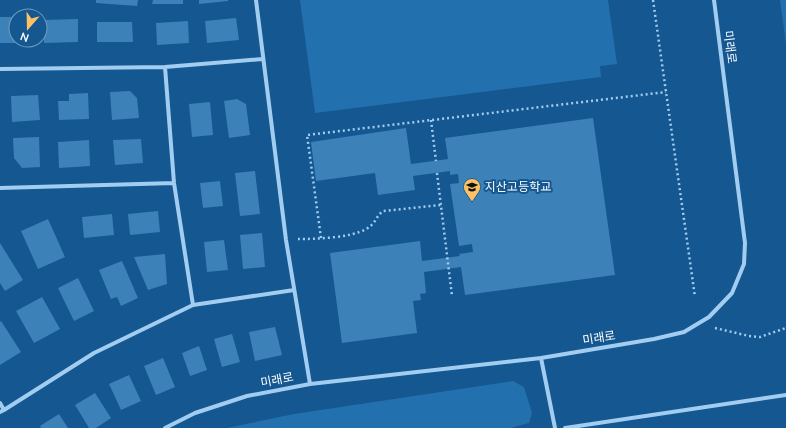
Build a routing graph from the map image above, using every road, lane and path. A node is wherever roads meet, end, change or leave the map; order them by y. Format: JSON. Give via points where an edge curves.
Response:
{"nodes":[{"id":1,"x":256,"y":0,"type":"edge"},
{"id":2,"x":653,"y":0,"type":"edge"},
{"id":3,"x":714,"y":0,"type":"edge"},
{"id":4,"x":262,"y":60,"type":"junction"},
{"id":5,"x":165,"y":67,"type":"junction"},
{"id":6,"x":0,"y":69,"type":"edge"},
{"id":7,"x":666,"y":92,"type":"junction"},
{"id":8,"x":431,"y":120,"type":"junction"},
{"id":9,"x":436,"y":161,"type":"dead end"},
{"id":10,"x":437,"y":173,"type":"dead end"},
{"id":11,"x":174,"y":183,"type":"junction"},
{"id":12,"x":0,"y":188,"type":"edge"},
{"id":13,"x":441,"y":205,"type":"junction"},
{"id":14,"x":321,"y":238,"type":"junction"},
{"id":15,"x":286,"y":240,"type":"junction"},
{"id":16,"x":294,"y":290,"type":"junction"},
{"id":17,"x":452,"y":296,"type":"dead end"},
{"id":18,"x":694,"y":297,"type":"dead end"},
{"id":19,"x":193,"y":305,"type":"junction"},
{"id":20,"x":715,"y":328,"type":"dead end"},
{"id":21,"x":786,"y":328,"type":"edge"},
{"id":22,"x":541,"y":358,"type":"junction"},
{"id":23,"x":310,"y":384,"type":"junction"},
{"id":24,"x":786,"y":395,"type":"edge"},
{"id":25,"x":0,"y":403,"type":"edge"},
{"id":26,"x":2,"y":411,"type":"edge"},
{"id":27,"x":165,"y":428,"type":"edge"},
{"id":28,"x":555,"y":428,"type":"edge"},
{"id":29,"x":565,"y":428,"type":"edge"}],
"edges":[{"from":1,"to":4,"type":"street"},
{"from":2,"to":7,"type":"path"},
{"from":3,"to":22,"type":"street","name":"미래로","via":[[745,243],[744,264],[732,293],[709,317],[684,332]]},
{"from":4,"to":5,"type":"street"},
{"from":4,"to":15,"type":"street"},
{"from":5,"to":6,"type":"street"},
{"from":5,"to":11,"type":"street"},
{"from":7,"to":8,"type":"path"},
{"from":7,"to":18,"type":"path"},
{"from":8,"to":9,"type":"path"},
{"from":8,"to":14,"type":"path","via":[[307,135]]},
{"from":10,"to":13,"type":"path"},
{"from":11,"to":12,"type":"street"},
{"from":11,"to":19,"type":"street"},
{"from":13,"to":14,"type":"path","via":[[383,211],[366,230]]},
{"from":13,"to":17,"type":"path"},
{"from":14,"to":15,"type":"path"},
{"from":15,"to":16,"type":"street"},
{"from":16,"to":19,"type":"street"},
{"from":16,"to":23,"type":"street"},
{"from":19,"to":26,"type":"street","via":[[94,353]]},
{"from":20,"to":21,"type":"path","via":[[760,337]]},
{"from":22,"to":23,"type":"street","name":"미래로"},
{"from":22,"to":28,"type":"street"},
{"from":23,"to":27,"type":"street","name":"미래로","via":[[248,396],[196,413]]},
{"from":24,"to":29,"type":"street"},
{"from":25,"to":26,"type":"street"}]}
